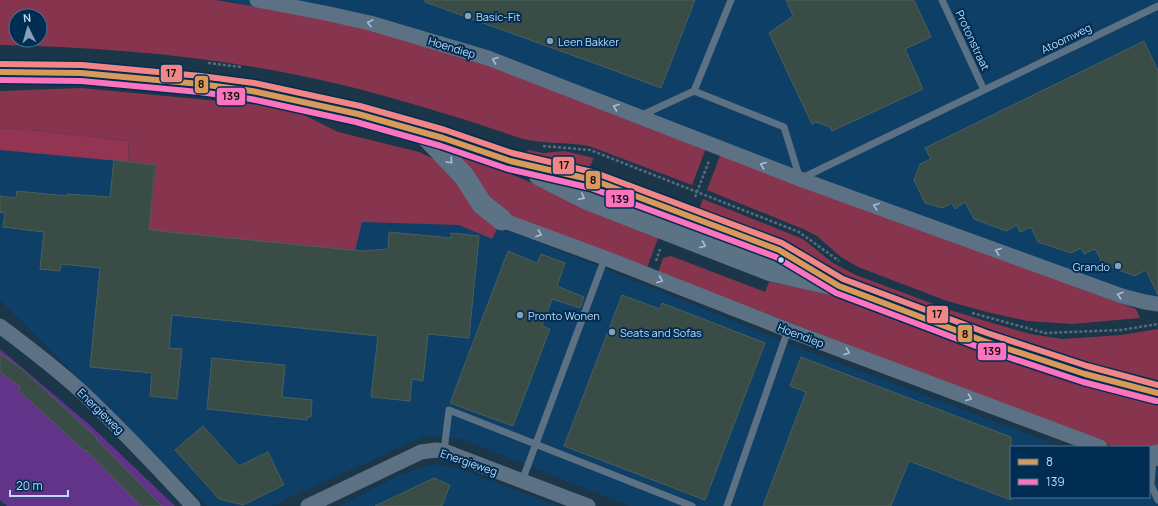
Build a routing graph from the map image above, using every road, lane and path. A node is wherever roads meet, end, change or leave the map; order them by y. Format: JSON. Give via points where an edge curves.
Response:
{"nodes":[{"id":1,"x":257,"y":0,"type":"edge"},
{"id":2,"x":731,"y":0,"type":"edge"},
{"id":3,"x":942,"y":0,"type":"edge"},
{"id":4,"x":1158,"y":6,"type":"edge"},
{"id":5,"x":0,"y":72,"type":"edge"},
{"id":6,"x":984,"y":90,"type":"junction"},
{"id":7,"x":694,"y":91,"type":"junction"},
{"id":8,"x":640,"y":116,"type":"junction"},
{"id":9,"x":424,"y":133,"type":"junction"},
{"id":10,"x":800,"y":179,"type":"junction"},
{"id":11,"x":697,"y":192,"type":"dead end"},
{"id":12,"x":502,"y":220,"type":"joint"},
{"id":13,"x":605,"y":258,"type":"junction"},
{"id":14,"x":844,"y":264,"type":"dead end"},
{"id":15,"x":1158,"y":304,"type":"edge"},
{"id":16,"x":970,"y":312,"type":"dead end"},
{"id":17,"x":1158,"y":324,"type":"edge"},
{"id":18,"x":0,"y":326,"type":"edge"},
{"id":19,"x":788,"y":330,"type":"junction"},
{"id":20,"x":1158,"y":393,"type":"edge"},
{"id":21,"x":536,"y":443,"type":"junction"},
{"id":22,"x":1097,"y":446,"type":"edge"},
{"id":23,"x":444,"y":451,"type":"junction"},
{"id":24,"x":1153,"y":455,"type":"edge"},
{"id":25,"x":522,"y":481,"type":"junction"},
{"id":26,"x":1158,"y":500,"type":"edge"},
{"id":27,"x":193,"y":506,"type":"edge"},
{"id":28,"x":308,"y":506,"type":"edge"},
{"id":29,"x":588,"y":506,"type":"edge"},
{"id":30,"x":692,"y":506,"type":"edge"},
{"id":31,"x":727,"y":506,"type":"edge"}],
"edges":[{"from":8,"to":1,"type":"street","name":"Hoendiep","one_way":true,"via":[[488,58],[425,38],[370,23]]},
{"from":2,"to":7,"type":"lane"},
{"from":3,"to":6,"type":"lane","name":"Protonstraat"},
{"from":4,"to":6,"type":"lane","name":"Atoomweg"},
{"from":5,"to":9,"type":"main road","via":[[81,73],[151,78],[252,91],[358,114]]},
{"from":6,"to":10,"type":"lane"},
{"from":7,"to":8,"type":"lane"},
{"from":7,"to":10,"type":"lane","via":[[784,127]]},
{"from":10,"to":8,"type":"street","name":"Hoendiep","one_way":true},
{"from":9,"to":12,"type":"main road","one_way":true,"via":[[464,176],[482,204]]},
{"from":9,"to":20,"type":"main road","via":[[510,161],[586,199],[771,271],[839,286],[984,341],[1085,374]]},
{"from":15,"to":10,"type":"street","name":"Hoendiep","one_way":true,"via":[[1122,296]]},
{"from":11,"to":14,"type":"path","via":[[799,232]]},
{"from":12,"to":13,"type":"street","name":"Hoendiep","one_way":true},
{"from":13,"to":19,"type":"street","name":"Hoendiep","one_way":true},
{"from":13,"to":21,"type":"lane"},
{"from":16,"to":17,"type":"path","via":[[1045,333],[1121,330]]},
{"from":18,"to":27,"type":"street","name":"Energieweg","via":[[82,392]]},
{"from":19,"to":22,"type":"street","name":"Hoendiep","one_way":true},
{"from":19,"to":31,"type":"lane"},
{"from":21,"to":23,"type":"lane","via":[[449,410]]},
{"from":21,"to":25,"type":"lane"},
{"from":21,"to":30,"type":"lane"},
{"from":23,"to":25,"type":"street","name":"Energieweg"},
{"from":23,"to":28,"type":"street","name":"Energieweg","via":[[421,452]]},
{"from":24,"to":26,"type":"lane","via":[[1151,485]]},
{"from":25,"to":29,"type":"street","name":"Energieweg"}]}
